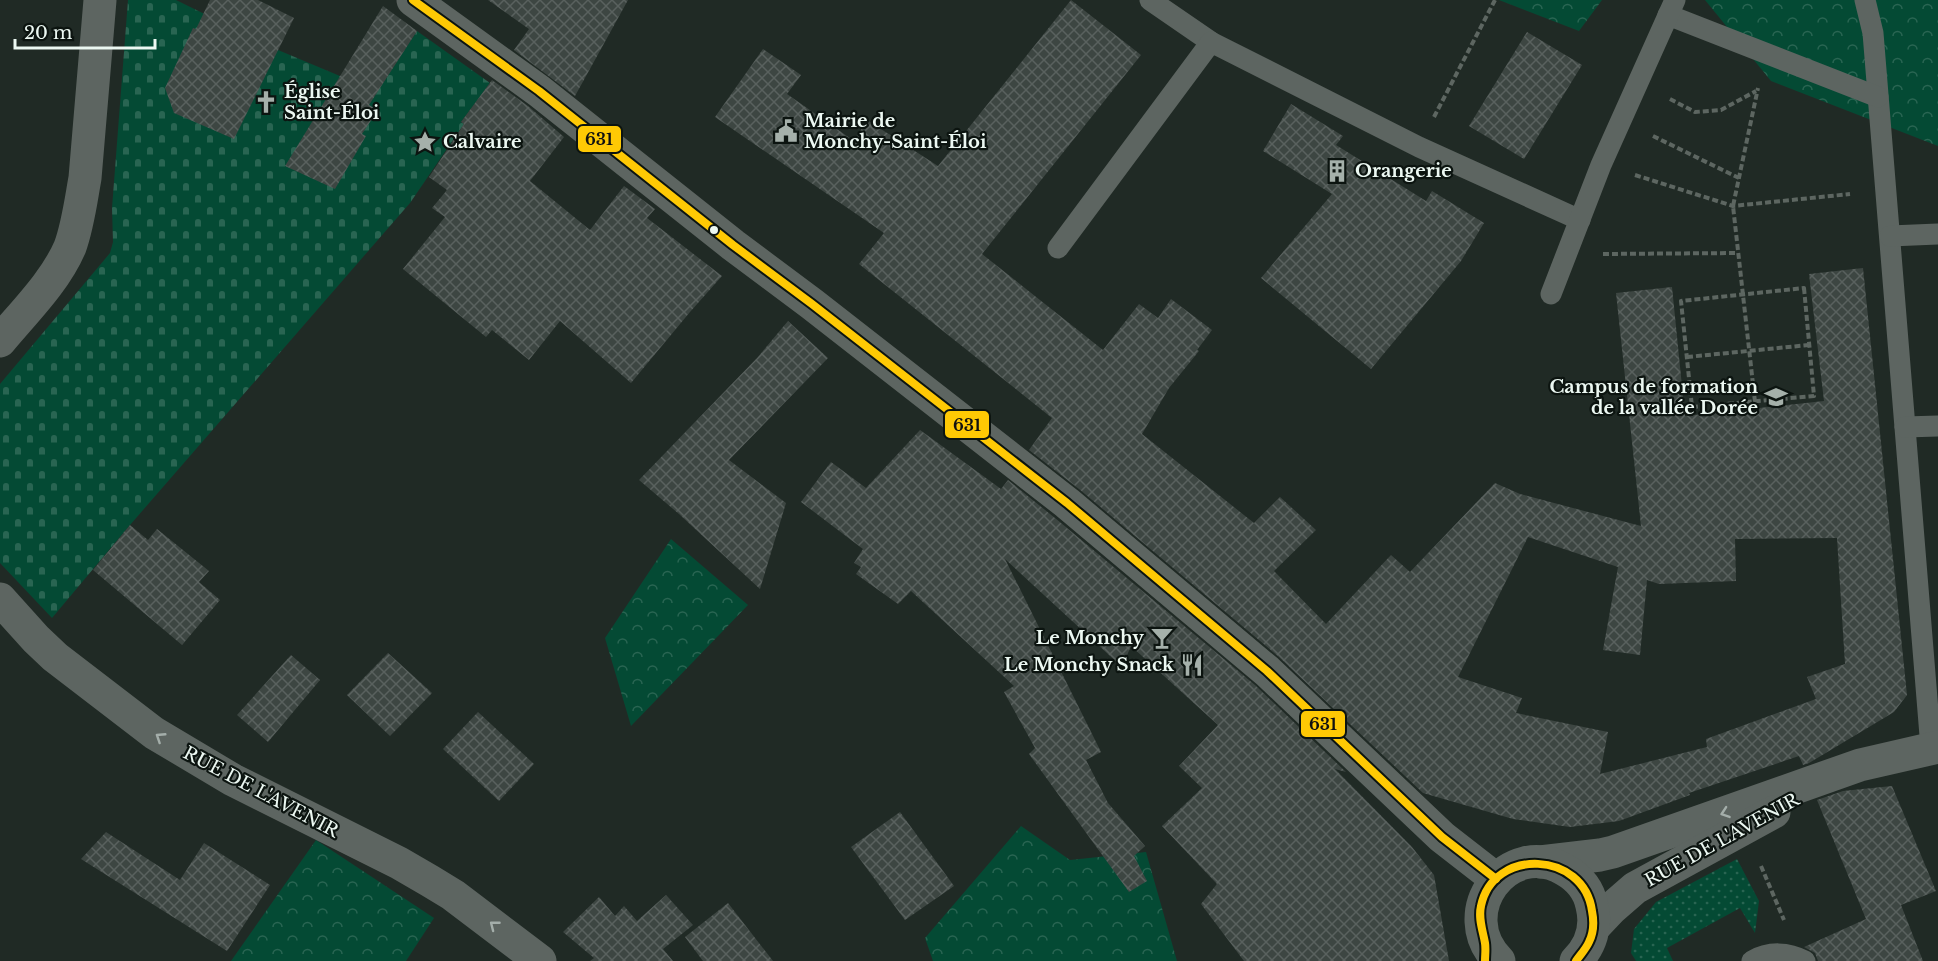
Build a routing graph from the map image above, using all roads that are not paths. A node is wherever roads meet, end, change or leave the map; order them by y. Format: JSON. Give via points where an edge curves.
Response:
{"nodes":[{"id":1,"x":100,"y":0,"type":"edge"},
{"id":2,"x":413,"y":0,"type":"edge"},
{"id":3,"x":1150,"y":0,"type":"edge"},
{"id":4,"x":1865,"y":0,"type":"edge"},
{"id":5,"x":1672,"y":7,"type":"edge"},
{"id":6,"x":1210,"y":42,"type":"junction"},
{"id":7,"x":1878,"y":97,"type":"junction"},
{"id":8,"x":1580,"y":220,"type":"junction"},
{"id":9,"x":1938,"y":234,"type":"edge"},
{"id":10,"x":1890,"y":236,"type":"junction"},
{"id":11,"x":1058,"y":248,"type":"dead end"},
{"id":12,"x":1551,"y":294,"type":"dead end"},
{"id":13,"x":0,"y":341,"type":"edge"},
{"id":14,"x":1938,"y":426,"type":"edge"},
{"id":15,"x":1905,"y":427,"type":"junction"},
{"id":16,"x":0,"y":599,"type":"edge"},
{"id":17,"x":1930,"y":641,"type":"edge"},
{"id":18,"x":1935,"y":748,"type":"edge"},
{"id":19,"x":1860,"y":765,"type":"junction"},
{"id":20,"x":1540,"y":862,"type":"junction"},
{"id":21,"x":1496,"y":879,"type":"junction"},
{"id":22,"x":1594,"y":927,"type":"junction"},
{"id":23,"x":1490,"y":956,"type":"edge"},
{"id":24,"x":1796,"y":957,"type":"edge"},
{"id":25,"x":1578,"y":960,"type":"edge"},
{"id":26,"x":540,"y":961,"type":"edge"},
{"id":27,"x":1752,"y":961,"type":"edge"}],
"edges":[{"from":1,"to":13,"type":"street","via":[[85,178],[70,245],[62,263]]},
{"from":2,"to":21,"type":"street","via":[[538,91],[1067,503],[1267,671],[1442,837]]},
{"from":3,"to":6,"type":"lane"},
{"from":4,"to":7,"type":"lane","via":[[1873,33]]},
{"from":5,"to":7,"type":"lane"},
{"from":5,"to":8,"type":"lane"},
{"from":6,"to":8,"type":"lane","via":[[1419,147]]},
{"from":6,"to":11,"type":"lane"},
{"from":7,"to":10,"type":"lane"},
{"from":8,"to":12,"type":"lane"},
{"from":9,"to":10,"type":"lane"},
{"from":10,"to":15,"type":"lane"},
{"from":14,"to":15,"type":"lane"},
{"from":15,"to":17,"type":"lane"},
{"from":26,"to":16,"type":"street","name":"RUE DE L'AVENIR","one_way":true,"via":[[430,881],[233,780],[154,733],[55,657]]},
{"from":17,"to":18,"type":"lane","via":[[1928,693]]},
{"from":18,"to":19,"type":"street"},
{"from":19,"to":20,"type":"street","one_way":true,"via":[[1613,852]]},
{"from":19,"to":22,"type":"street","name":"RUE DE L'AVENIR","via":[[1635,888]]},
{"from":20,"to":21,"type":"street","via":[[1512,868]]},
{"from":20,"to":22,"type":"street","via":[[1560,867],[1578,879],[1589,896]]},
{"from":21,"to":23,"type":"street","via":[[1482,905],[1480,925]]},
{"from":22,"to":25,"type":"street"},
{"from":24,"to":27,"type":"lane","via":[[1760,957]]}]}
